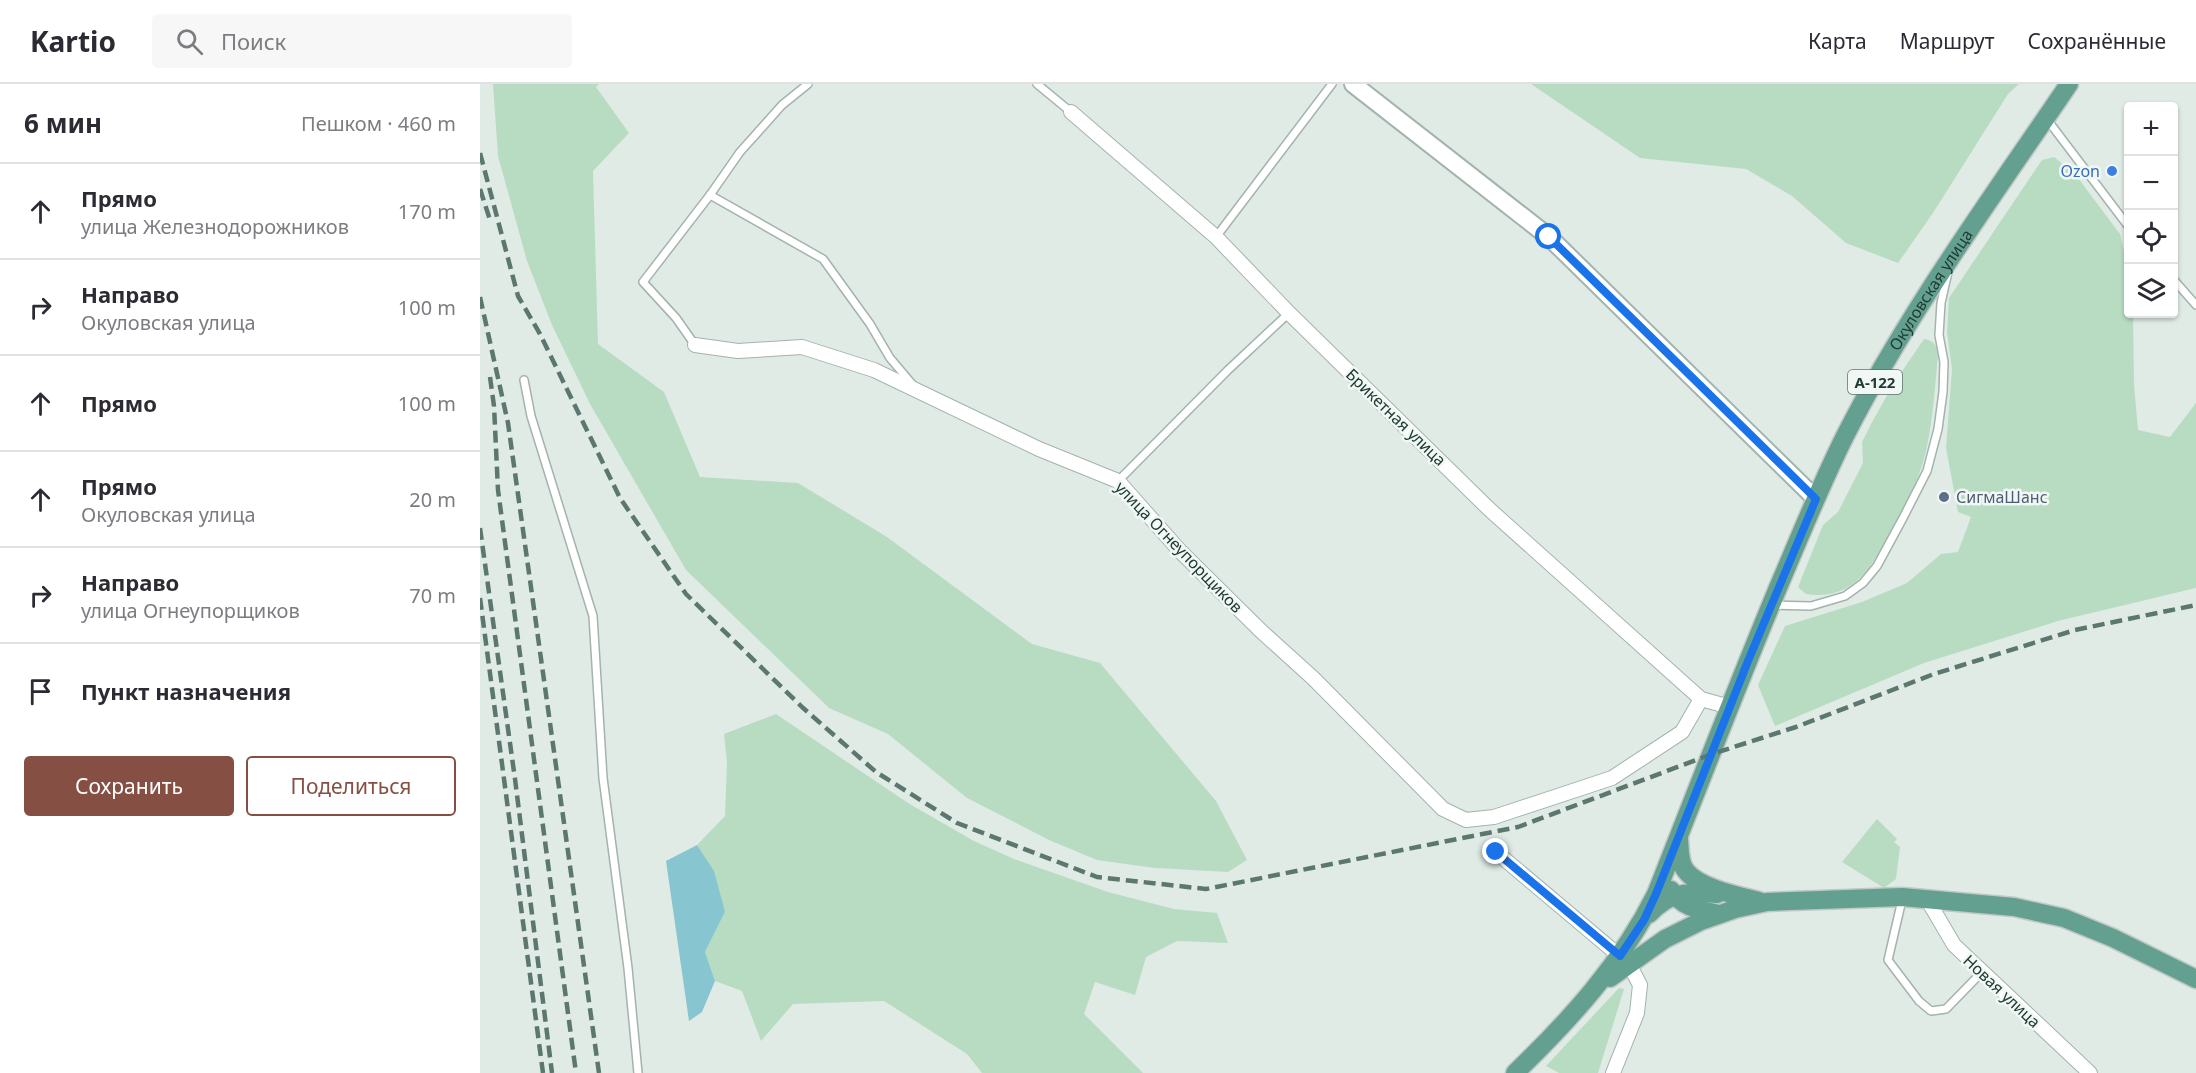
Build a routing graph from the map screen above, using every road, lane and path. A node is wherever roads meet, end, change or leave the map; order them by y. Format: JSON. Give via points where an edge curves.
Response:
{"nodes":[{"id":1,"x":808,"y":84,"type":"edge"},
{"id":2,"x":1037,"y":84,"type":"edge"},
{"id":3,"x":1332,"y":84,"type":"edge"},
{"id":4,"x":1353,"y":84,"type":"edge"},
{"id":5,"x":2068,"y":84,"type":"edge"},
{"id":6,"x":1071,"y":112,"type":"joint"},
{"id":7,"x":2046,"y":117,"type":"junction"},
{"id":8,"x":710,"y":195,"type":"junction"},
{"id":9,"x":2124,"y":221,"type":"edge"},
{"id":10,"x":1216,"y":237,"type":"junction"},
{"id":11,"x":1952,"y":256,"type":"junction"},
{"id":12,"x":2178,"y":285,"type":"edge"},
{"id":13,"x":2196,"y":305,"type":"edge"},
{"id":14,"x":1289,"y":313,"type":"junction"},
{"id":15,"x":695,"y":345,"type":"joint"},
{"id":16,"x":524,"y":380,"type":"dead end"},
{"id":17,"x":919,"y":393,"type":"junction"},
{"id":18,"x":1118,"y":481,"type":"junction"},
{"id":19,"x":1816,"y":499,"type":"junction"},
{"id":20,"x":1771,"y":605,"type":"junction"},
{"id":21,"x":1701,"y":699,"type":"junction"},
{"id":22,"x":1730,"y":706,"type":"junction"},
{"id":23,"x":1679,"y":834,"type":"junction"},
{"id":24,"x":1496,"y":852,"type":"dead end"},
{"id":25,"x":1668,"y":865,"type":"junction"},
{"id":26,"x":1674,"y":896,"type":"junction"},
{"id":27,"x":1740,"y":897,"type":"junction"},
{"id":28,"x":1902,"y":897,"type":"junction"},
{"id":29,"x":1927,"y":899,"type":"junction"},
{"id":30,"x":1767,"y":902,"type":"junction"},
{"id":31,"x":1719,"y":914,"type":"junction"},
{"id":32,"x":1644,"y":920,"type":"junction"},
{"id":33,"x":1625,"y":960,"type":"junction"},
{"id":34,"x":1982,"y":972,"type":"junction"},
{"id":35,"x":2196,"y":979,"type":"edge"},
{"id":36,"x":638,"y":1073,"type":"edge"},
{"id":37,"x":1515,"y":1073,"type":"edge"},
{"id":38,"x":1613,"y":1073,"type":"edge"},
{"id":39,"x":2090,"y":1073,"type":"edge"}],
"edges":[{"from":1,"to":8,"type":"lane","via":[[782,105],[740,152]]},
{"from":2,"to":6,"type":"lane"},
{"from":3,"to":10,"type":"lane"},
{"from":4,"to":19,"type":"street","via":[[1549,237]]},
{"from":5,"to":7,"type":"main road","name":"Окуловская улица","number":"А-122"},
{"from":6,"to":10,"type":"street","name":"Брикетная улица"},
{"from":7,"to":9,"type":"lane"},
{"from":7,"to":11,"type":"main road","name":"Окуловская улица","number":"А-122"},
{"from":8,"to":15,"type":"lane","via":[[643,282]]},
{"from":8,"to":17,"type":"lane","via":[[823,258],[890,358]]},
{"from":10,"to":14,"type":"street","name":"Брикетная улица"},
{"from":11,"to":19,"type":"main road","name":"Окуловская улица","number":"А-122","via":[[1879,375]]},
{"from":11,"to":20,"type":"lane","via":[[1941,303],[1943,392],[1938,429],[1923,481],[1877,566],[1863,583],[1845,596],[1811,606]]},
{"from":12,"to":13,"type":"lane"},
{"from":14,"to":18,"type":"lane"},
{"from":14,"to":21,"type":"street","name":"Брикетная улица","via":[[1489,509]]},
{"from":15,"to":17,"type":"street","name":"улица Огнеупорщиков","via":[[738,351],[802,347],[874,370]]},
{"from":16,"to":36,"type":"lane","via":[[531,416],[593,616],[603,778]]},
{"from":17,"to":18,"type":"street","name":"улица Огнеупорщиков"},
{"from":18,"to":21,"type":"street","name":"улица Огнеупорщиков","via":[[1180,551],[1443,809],[1466,820],[1494,818],[1612,778],[1682,732]]},
{"from":19,"to":20,"type":"main road","name":"Окуловская улица","number":"А-122"},
{"from":20,"to":22,"type":"main road","name":"Окуловская улица","number":"А-122"},
{"from":21,"to":22,"type":"street","name":"Брикетная улица"},
{"from":22,"to":23,"type":"main road","number":"А-122"},
{"from":23,"to":25,"type":"main road"},
{"from":23,"to":27,"type":"main road","via":[[1684,870],[1701,883]]},
{"from":24,"to":33,"type":"street"},
{"from":25,"to":26,"type":"main road","via":[[1667,880]]},
{"from":25,"to":32,"type":"main road"},
{"from":26,"to":27,"type":"main road","via":[[1698,892]]},
{"from":26,"to":31,"type":"main road","via":[[1695,909]]},
{"from":26,"to":32,"type":"main road"},
{"from":27,"to":30,"type":"main road"},
{"from":28,"to":29,"type":"main road"},
{"from":28,"to":30,"type":"main road"},
{"from":28,"to":34,"type":"lane","via":[[1888,960],[1919,1001],[1931,1011],[1946,1009]]},
{"from":29,"to":34,"type":"street","name":"Новая улица","via":[[1954,945]]},
{"from":29,"to":35,"type":"main road","via":[[2014,907],[2064,918]]},
{"from":30,"to":31,"type":"main road"},
{"from":31,"to":33,"type":"main road"},
{"from":32,"to":33,"type":"main road"},
{"from":33,"to":37,"type":"main road"},
{"from":33,"to":38,"type":"street","via":[[1640,985],[1637,1013]]},
{"from":34,"to":39,"type":"street","name":"Новая улица"}]}
